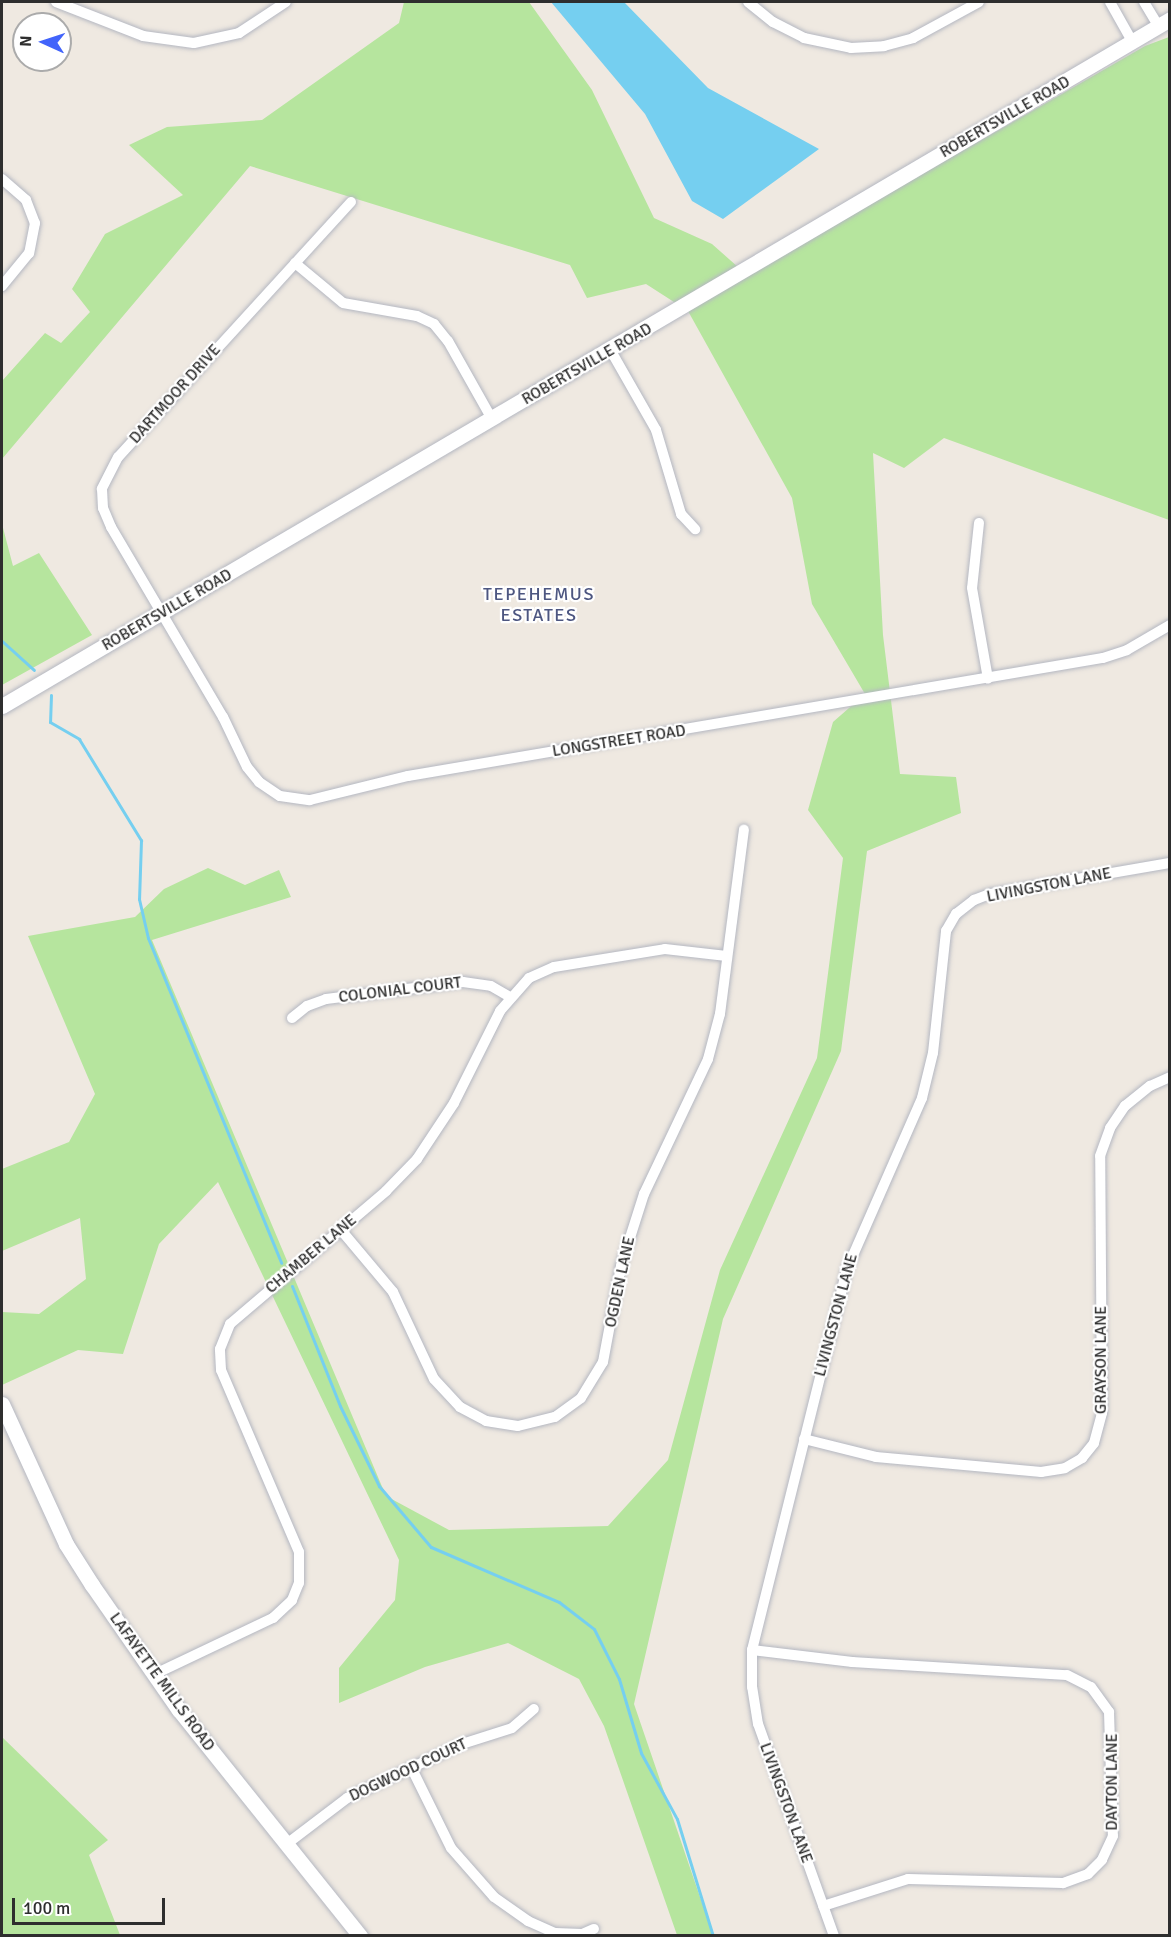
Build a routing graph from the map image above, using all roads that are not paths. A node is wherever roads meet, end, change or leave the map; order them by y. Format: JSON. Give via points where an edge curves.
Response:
{"nodes":[{"id":1,"x":56,"y":2,"type":"edge"},
{"id":2,"x":286,"y":2,"type":"edge"},
{"id":3,"x":748,"y":2,"type":"edge"},
{"id":4,"x":979,"y":2,"type":"edge"},
{"id":5,"x":1110,"y":2,"type":"edge"},
{"id":6,"x":1144,"y":2,"type":"edge"},
{"id":7,"x":1164,"y":22,"type":"edge"},
{"id":8,"x":1132,"y":41,"type":"junction"},
{"id":9,"x":2,"y":179,"type":"edge"},
{"id":10,"x":351,"y":202,"type":"dead end"},
{"id":11,"x":295,"y":263,"type":"junction"},
{"id":12,"x":2,"y":286,"type":"edge"},
{"id":13,"x":611,"y":351,"type":"junction"},
{"id":14,"x":492,"y":419,"type":"junction"},
{"id":15,"x":979,"y":523,"type":"dead end"},
{"id":16,"x":695,"y":529,"type":"dead end"},
{"id":17,"x":162,"y":613,"type":"junction"},
{"id":18,"x":1170,"y":625,"type":"edge"},
{"id":19,"x":988,"y":679,"type":"junction"},
{"id":20,"x":2,"y":706,"type":"edge"},
{"id":21,"x":744,"y":830,"type":"dead end"},
{"id":22,"x":1170,"y":863,"type":"edge"},
{"id":23,"x":728,"y":956,"type":"junction"},
{"id":24,"x":510,"y":997,"type":"junction"},
{"id":25,"x":292,"y":1018,"type":"dead end"},
{"id":26,"x":1170,"y":1077,"type":"edge"},
{"id":27,"x":342,"y":1230,"type":"junction"},
{"id":28,"x":2,"y":1404,"type":"edge"},
{"id":29,"x":804,"y":1439,"type":"junction"},
{"id":30,"x":752,"y":1650,"type":"junction"},
{"id":31,"x":155,"y":1674,"type":"junction"},
{"id":32,"x":534,"y":1709,"type":"dead end"},
{"id":33,"x":411,"y":1767,"type":"junction"},
{"id":34,"x":288,"y":1843,"type":"junction"},
{"id":35,"x":823,"y":1906,"type":"junction"},
{"id":36,"x":594,"y":1929,"type":"dead end"},
{"id":37,"x":360,"y":1935,"type":"edge"},
{"id":38,"x":834,"y":1935,"type":"edge"}],
"edges":[{"from":1,"to":2,"type":"street","via":[[143,36],[194,43],[239,33]]},
{"from":3,"to":4,"type":"street","via":[[784,30],[827,45],[851,48],[906,40]]},
{"from":5,"to":8,"type":"street"},
{"from":6,"to":7,"type":"street"},
{"from":7,"to":8,"type":"street","name":"ROBERTSVILLE ROAD"},
{"from":8,"to":13,"type":"street","name":"ROBERTSVILLE ROAD"},
{"from":9,"to":12,"type":"street","via":[[26,200],[35,223],[29,253]]},
{"from":10,"to":11,"type":"street","name":"DARTMOOR DRIVE"},
{"from":11,"to":14,"type":"street","via":[[343,303],[417,316],[434,324],[448,341]]},
{"from":11,"to":17,"type":"street","name":"DARTMOOR DRIVE","via":[[118,457],[104,481],[106,518]]},
{"from":13,"to":14,"type":"street","name":"ROBERTSVILLE ROAD"},
{"from":13,"to":16,"type":"street","via":[[656,430],[681,514]]},
{"from":14,"to":17,"type":"street","name":"ROBERTSVILLE ROAD"},
{"from":15,"to":19,"type":"street","via":[[972,588]]},
{"from":17,"to":19,"type":"street","name":"LONGSTREET ROAD","via":[[254,777],[280,796],[299,801],[408,776]]},
{"from":17,"to":20,"type":"street","name":"ROBERTSVILLE ROAD"},
{"from":18,"to":19,"type":"street","name":"LONGSTREET ROAD","via":[[1119,654]]},
{"from":21,"to":23,"type":"street","name":"OGDEN LANE"},
{"from":22,"to":29,"type":"street","name":"LIVINGSTON LANE","via":[[990,894],[974,900],[951,920],[944,939],[933,1053],[922,1098],[855,1245]]},
{"from":23,"to":24,"type":"street","name":"CHAMBER LANE","via":[[665,949],[554,967],[529,978]]},
{"from":23,"to":27,"type":"street","name":"OGDEN LANE","via":[[708,1059],[630,1232],[603,1362],[590,1388],[568,1409],[542,1422],[519,1425],[486,1421],[460,1407],[434,1379],[393,1292]]},
{"from":24,"to":25,"type":"street","name":"COLONIAL COURT","via":[[491,986],[463,982],[326,999],[307,1006]]},
{"from":24,"to":27,"type":"street","name":"CHAMBER LANE","via":[[435,1136],[401,1177]]},
{"from":26,"to":29,"type":"street","name":"GRAYSON LANE","via":[[1150,1086],[1125,1106],[1106,1136],[1100,1156],[1102,1413],[1094,1443],[1082,1458],[1065,1468],[1041,1472],[876,1457]]},
{"from":27,"to":31,"type":"street","name":"CHAMBER LANE","via":[[236,1316],[220,1349],[224,1379],[298,1552],[301,1568],[297,1591],[273,1618]]},
{"from":28,"to":31,"type":"street","name":"LAFAYETTE MILLS ROAD","via":[[71,1553]]},
{"from":29,"to":30,"type":"street","name":"LIVINGSTON LANE"},
{"from":30,"to":35,"type":"street","name":"LIVINGSTON LANE","via":[[758,1724]]},
{"from":30,"to":35,"type":"street","name":"DAYTON LANE","via":[[852,1662],[1067,1675],[1091,1687],[1109,1712],[1113,1836],[1102,1860],[1088,1874],[1063,1883],[908,1879]]},
{"from":31,"to":34,"type":"street","name":"LAFAYETTE MILLS ROAD","via":[[179,1710]]},
{"from":32,"to":33,"type":"street","name":"DOGWOOD COURT","via":[[512,1728],[462,1744]]},
{"from":33,"to":34,"type":"street","name":"DOGWOOD COURT","via":[[347,1798]]},
{"from":33,"to":36,"type":"street","via":[[451,1848],[494,1897],[528,1921],[555,1933],[582,1934]]},
{"from":34,"to":37,"type":"street","name":"LAFAYETTE MILLS ROAD"},
{"from":35,"to":38,"type":"street","name":"LIVINGSTON LANE"}]}
